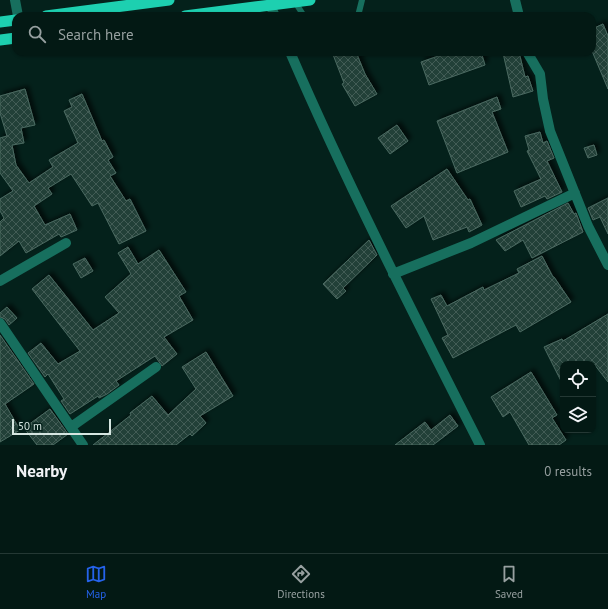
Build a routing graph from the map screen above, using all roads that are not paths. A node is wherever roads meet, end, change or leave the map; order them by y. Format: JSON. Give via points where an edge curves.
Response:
{"nodes":[{"id":1,"x":15,"y":0,"type":"edge"},
{"id":2,"x":168,"y":0,"type":"edge"},
{"id":3,"x":310,"y":0,"type":"edge"},
{"id":4,"x":362,"y":0,"type":"edge"},
{"id":5,"x":515,"y":0,"type":"edge"},
{"id":6,"x":295,"y":2,"type":"junction"},
{"id":7,"x":270,"y":5,"type":"junction"},
{"id":8,"x":17,"y":12,"type":"edge"},
{"id":9,"x":76,"y":12,"type":"edge"},
{"id":10,"x":216,"y":12,"type":"edge"},
{"id":11,"x":273,"y":12,"type":"edge"},
{"id":12,"x":301,"y":12,"type":"edge"},
{"id":13,"x":359,"y":12,"type":"edge"},
{"id":14,"x":518,"y":12,"type":"edge"},
{"id":15,"x":12,"y":20,"type":"edge"},
{"id":16,"x":0,"y":22,"type":"edge"},
{"id":17,"x":12,"y":38,"type":"edge"},
{"id":18,"x":0,"y":40,"type":"edge"},
{"id":19,"x":292,"y":56,"type":"edge"},
{"id":20,"x":528,"y":56,"type":"edge"},
{"id":21,"x":575,"y":193,"type":"junction"},
{"id":22,"x":66,"y":242,"type":"dead end"},
{"id":23,"x":608,"y":265,"type":"edge"},
{"id":24,"x":393,"y":274,"type":"junction"},
{"id":25,"x":0,"y":281,"type":"edge"},
{"id":26,"x":0,"y":323,"type":"edge"},
{"id":27,"x":156,"y":367,"type":"dead end"},
{"id":28,"x":71,"y":427,"type":"junction"},
{"id":29,"x":80,"y":444,"type":"edge"},
{"id":30,"x":480,"y":445,"type":"edge"}],
"edges":[{"from":1,"to":8,"type":"street"},
{"from":2,"to":9,"type":"highway"},
{"from":3,"to":6,"type":"highway"},
{"from":4,"to":13,"type":"lane"},
{"from":5,"to":14,"type":"street"},
{"from":6,"to":7,"type":"highway"},
{"from":6,"to":12,"type":"lane"},
{"from":7,"to":10,"type":"highway"},
{"from":7,"to":11,"type":"street"},
{"from":15,"to":16,"type":"highway"},
{"from":17,"to":18,"type":"highway"},
{"from":19,"to":24,"type":"street"},
{"from":20,"to":21,"type":"street","via":[[540,74],[550,131]]},
{"from":21,"to":23,"type":"street"},
{"from":21,"to":24,"type":"street","via":[[471,244]]},
{"from":22,"to":25,"type":"street"},
{"from":24,"to":30,"type":"street"},
{"from":26,"to":28,"type":"street"},
{"from":27,"to":28,"type":"street"},
{"from":28,"to":29,"type":"street"}]}
